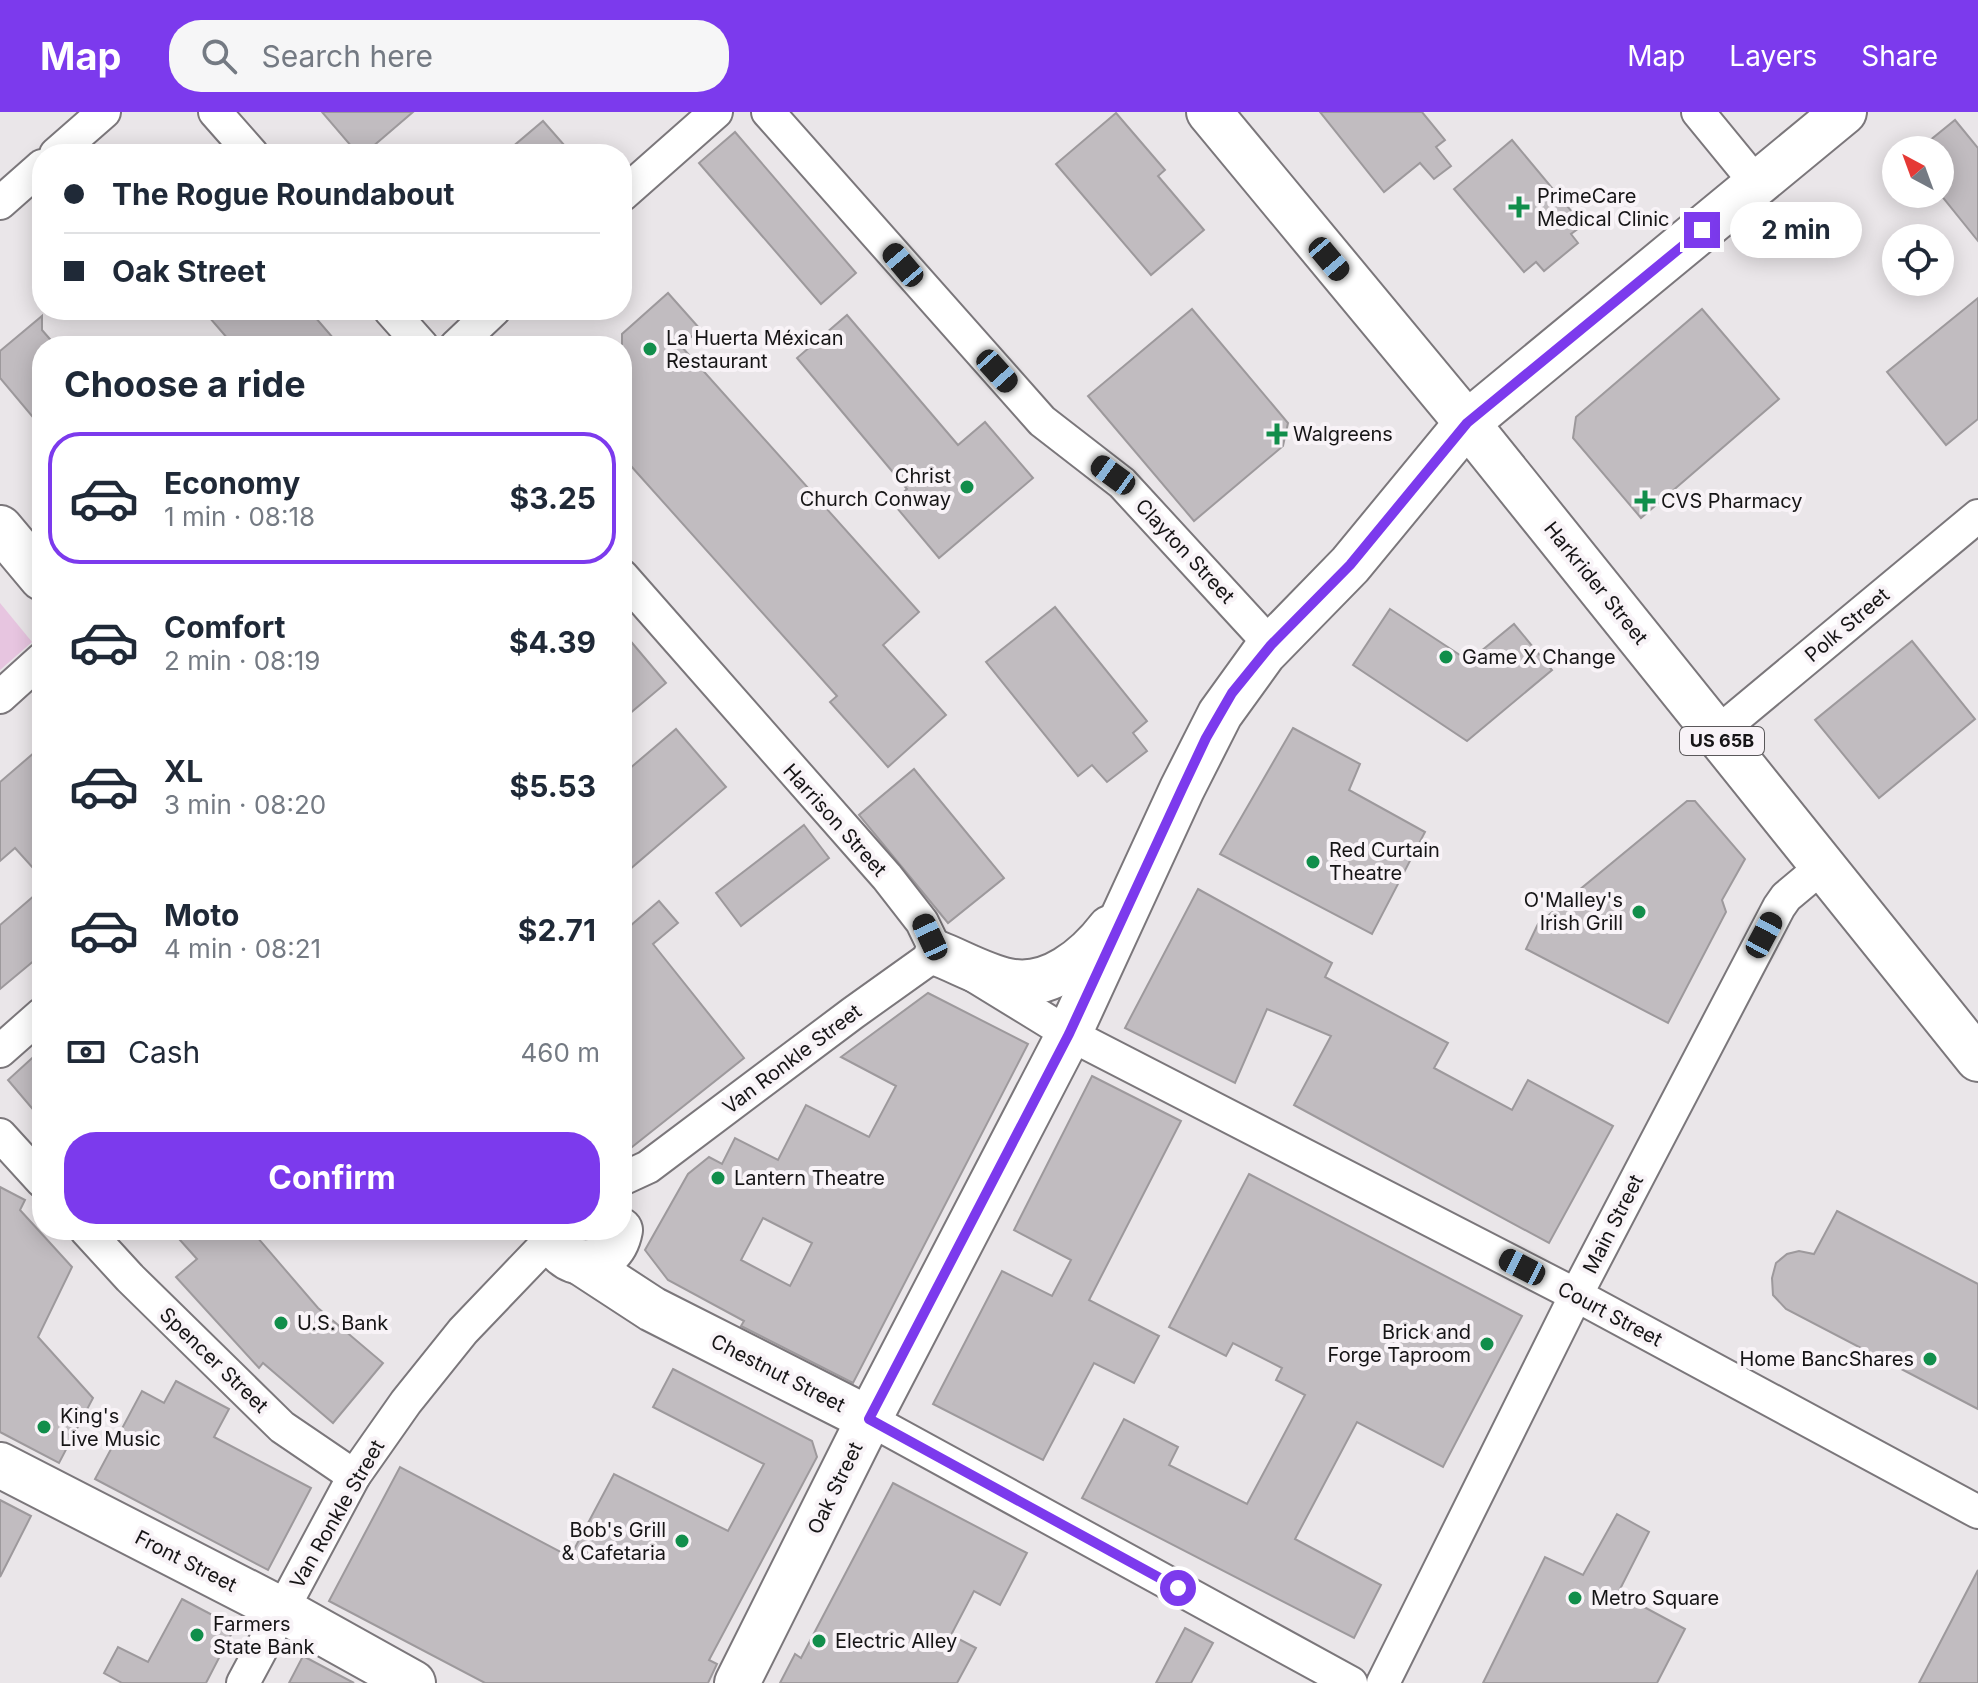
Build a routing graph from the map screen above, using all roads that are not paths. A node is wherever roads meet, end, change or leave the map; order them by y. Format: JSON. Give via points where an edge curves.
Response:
{"nodes":[{"id":1,"x":104,"y":112,"type":"edge"},
{"id":2,"x":215,"y":112,"type":"edge"},
{"id":3,"x":716,"y":112,"type":"edge"},
{"id":4,"x":768,"y":112,"type":"edge"},
{"id":5,"x":1698,"y":112,"type":"edge"},
{"id":6,"x":1844,"y":112,"type":"edge"},
{"id":7,"x":1214,"y":114,"type":"edge"},
{"id":8,"x":67,"y":144,"type":"edge"},
{"id":9,"x":243,"y":144,"type":"edge"},
{"id":10,"x":32,"y":175,"type":"edge"},
{"id":11,"x":1757,"y":184,"type":"junction"},
{"id":12,"x":632,"y":186,"type":"edge"},
{"id":13,"x":0,"y":203,"type":"edge"},
{"id":14,"x":399,"y":320,"type":"edge"},
{"id":15,"x":483,"y":320,"type":"edge"},
{"id":16,"x":413,"y":336,"type":"edge"},
{"id":17,"x":467,"y":336,"type":"edge"},
{"id":18,"x":1467,"y":423,"type":"junction"},
{"id":19,"x":1978,"y":516,"type":"edge"},
{"id":20,"x":0,"y":528,"type":"edge"},
{"id":21,"x":32,"y":566,"type":"edge"},
{"id":22,"x":632,"y":587,"type":"edge"},
{"id":23,"x":1271,"y":645,"type":"junction"},
{"id":24,"x":32,"y":668,"type":"edge"},
{"id":25,"x":0,"y":697,"type":"edge"},
{"id":26,"x":1716,"y":734,"type":"junction"},
{"id":27,"x":1823,"y":866,"type":"junction"},
{"id":28,"x":1127,"y":908,"type":"junction"},
{"id":29,"x":937,"y":953,"type":"junction"},
{"id":30,"x":32,"y":1023,"type":"edge"},
{"id":31,"x":1069,"y":1034,"type":"junction"},
{"id":32,"x":1974,"y":1046,"type":"edge"},
{"id":33,"x":0,"y":1051,"type":"edge"},
{"id":34,"x":0,"y":1135,"type":"edge"},
{"id":35,"x":32,"y":1170,"type":"edge"},
{"id":36,"x":635,"y":1173,"type":"edge"},
{"id":37,"x":95,"y":1240,"type":"edge"},
{"id":38,"x":617,"y":1240,"type":"edge"},
{"id":39,"x":622,"y":1240,"type":"edge"},
{"id":40,"x":563,"y":1248,"type":"edge"},
{"id":41,"x":627,"y":1292,"type":"junction"},
{"id":42,"x":1576,"y":1295,"type":"junction"},
{"id":43,"x":869,"y":1419,"type":"junction"},
{"id":44,"x":0,"y":1465,"type":"edge"},
{"id":45,"x":354,"y":1476,"type":"junction"},
{"id":46,"x":1978,"y":1512,"type":"edge"},
{"id":47,"x":282,"y":1610,"type":"junction"},
{"id":48,"x":243,"y":1683,"type":"edge"},
{"id":49,"x":413,"y":1683,"type":"edge"},
{"id":50,"x":737,"y":1683,"type":"edge"},
{"id":51,"x":1351,"y":1683,"type":"edge"},
{"id":52,"x":1383,"y":1683,"type":"edge"}],
"edges":[{"from":1,"to":8,"type":"street"},
{"from":2,"to":9,"type":"street"},
{"from":3,"to":12,"type":"street"},
{"from":4,"to":23,"type":"street","name":"Clayton Street","via":[[1042,421],[1122,483]]},
{"from":5,"to":11,"type":"street"},
{"from":6,"to":11,"type":"main road","name":"Oak Street"},
{"from":7,"to":18,"type":"main road","name":"Harkrider Street"},
{"from":10,"to":13,"type":"street"},
{"from":11,"to":18,"type":"main road","name":"Oak Street"},
{"from":14,"to":16,"type":"street"},
{"from":15,"to":17,"type":"street"},
{"from":18,"to":23,"type":"main road","name":"Oak Street","via":[[1350,565]]},
{"from":18,"to":26,"type":"main road","name":"Harkrider Street","number":"US 65B"},
{"from":19,"to":26,"type":"street","name":"Polk Street"},
{"from":20,"to":21,"type":"main road"},
{"from":22,"to":29,"type":"street","name":"Harrison Street","via":[[887,877],[922,922]]},
{"from":23,"to":28,"type":"main road","name":"Oak Street","via":[[1214,724]]},
{"from":24,"to":25,"type":"street"},
{"from":26,"to":27,"type":"main road","name":"Harkrider Street","number":"US 65B"},
{"from":27,"to":32,"type":"main road","name":"Harkrider Street","number":"US 65B"},
{"from":27,"to":42,"type":"street","name":"Main Street","via":[[1782,902]]},
{"from":28,"to":29,"type":"main road","name":"Oak Street","via":[[1095,948],[1064,969],[1031,982],[1009,981]]},
{"from":28,"to":31,"type":"main road","name":"Oak Street"},
{"from":29,"to":31,"type":"street"},
{"from":29,"to":36,"type":"street","name":"Van Ronkle Street"},
{"from":30,"to":33,"type":"street"},
{"from":31,"to":42,"type":"street","name":"Court Street"},
{"from":31,"to":43,"type":"main road","name":"Oak Street"},
{"from":34,"to":35,"type":"street"},
{"from":37,"to":45,"type":"street","name":"Spencer Street","via":[[282,1427]]},
{"from":38,"to":40,"type":"main road","via":[[600,1259]]},
{"from":39,"to":41,"type":"main road"},
{"from":40,"to":41,"type":"main road","name":"Chestnut Street"},
{"from":40,"to":45,"type":"street","name":"Van Ronkle Street","via":[[509,1283],[463,1331]]},
{"from":41,"to":43,"type":"main road","name":"Chestnut Street"},
{"from":42,"to":46,"type":"street","name":"Court Street"},
{"from":42,"to":52,"type":"street","name":"Main Street"},
{"from":43,"to":50,"type":"main road","name":"Oak Street"},
{"from":43,"to":51,"type":"street","name":"Chestnut Street"},
{"from":44,"to":47,"type":"main road","name":"Front Street"},
{"from":45,"to":47,"type":"street","name":"Van Ronkle Street"},
{"from":47,"to":48,"type":"street","name":"Van Ronkle Street"},
{"from":47,"to":49,"type":"main road","name":"Front Street"}]}
